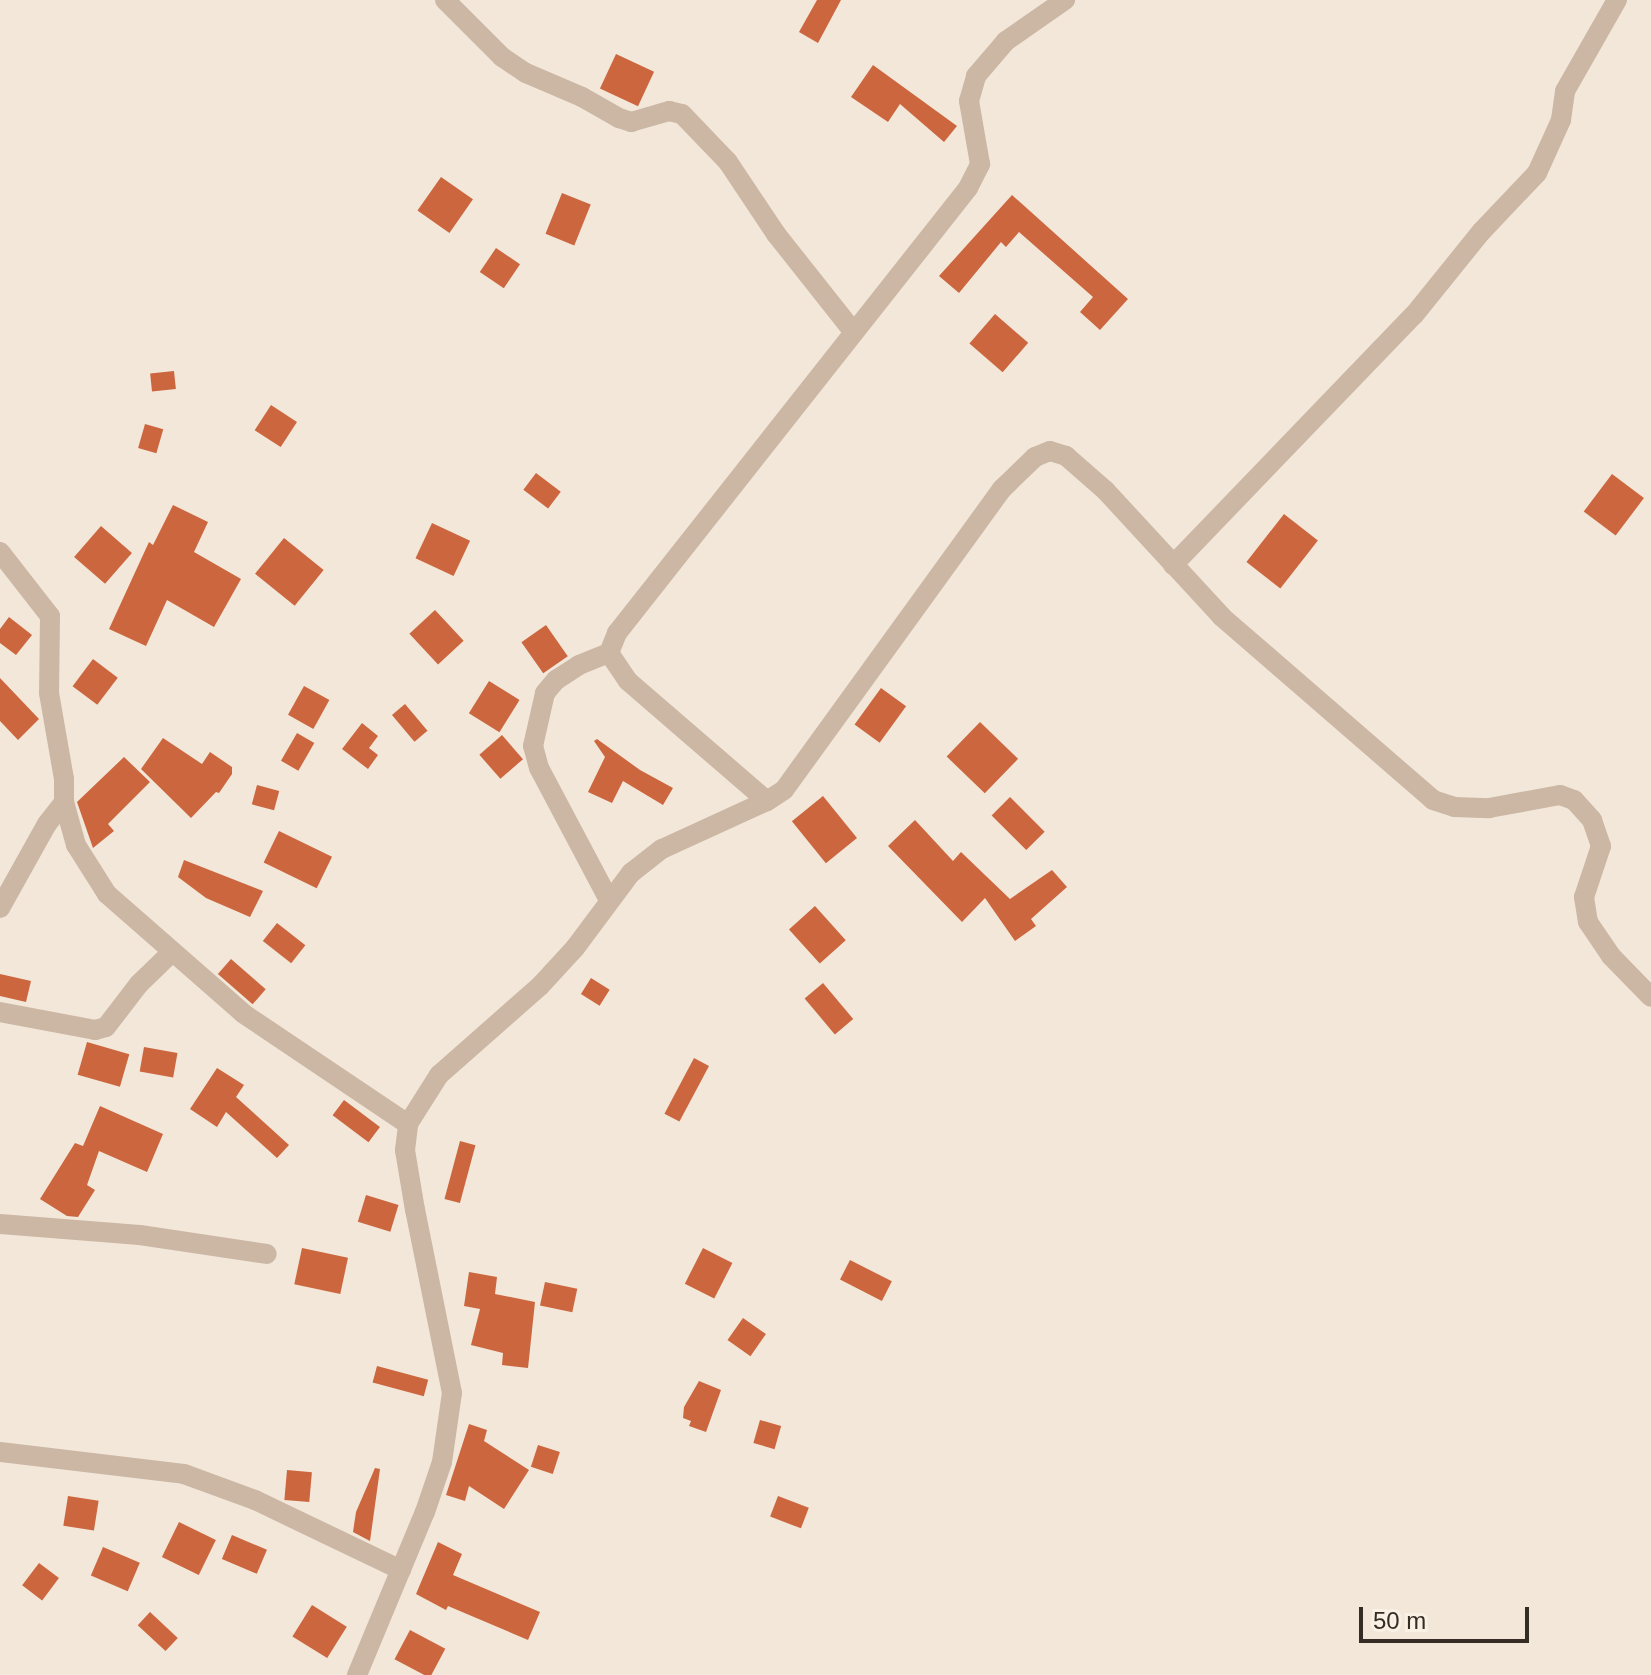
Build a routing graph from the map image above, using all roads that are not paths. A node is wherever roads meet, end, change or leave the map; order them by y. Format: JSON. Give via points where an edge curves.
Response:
{"nodes":[{"id":1,"x":445,"y":0,"type":"edge"},
{"id":2,"x":1065,"y":0,"type":"edge"},
{"id":3,"x":1617,"y":0,"type":"edge"},
{"id":4,"x":853,"y":331,"type":"junction"},
{"id":5,"x":0,"y":552,"type":"edge"},
{"id":6,"x":1173,"y":565,"type":"junction"},
{"id":7,"x":609,"y":653,"type":"junction"},
{"id":8,"x":767,"y":801,"type":"junction"},
{"id":9,"x":64,"y":802,"type":"junction"},
{"id":10,"x":609,"y":900,"type":"junction"},
{"id":11,"x":0,"y":908,"type":"edge"},
{"id":12,"x":172,"y":952,"type":"junction"},
{"id":13,"x":1651,"y":997,"type":"edge"},
{"id":14,"x":0,"y":1012,"type":"edge"},
{"id":15,"x":408,"y":1124,"type":"junction"},
{"id":16,"x":0,"y":1224,"type":"edge"},
{"id":17,"x":267,"y":1254,"type":"dead end"},
{"id":18,"x":0,"y":1452,"type":"edge"},
{"id":19,"x":401,"y":1570,"type":"junction"},
{"id":20,"x":357,"y":1675,"type":"edge"}],
"edges":[{"from":1,"to":4,"type":"street","via":[[502,57],[619,118],[631,122],[669,111],[682,114],[728,162],[776,234]]},
{"from":2,"to":4,"type":"street","via":[[1006,41],[976,76],[969,101],[980,164],[968,188]]},
{"from":3,"to":6,"type":"street","via":[[1565,91],[1561,120],[1537,173],[1414,315]]},
{"from":4,"to":7,"type":"street","via":[[617,633]]},
{"from":5,"to":9,"type":"street","via":[[50,616],[49,693]]},
{"from":6,"to":8,"type":"street","via":[[1105,490],[1066,456],[1050,451],[1035,457],[1002,489],[799,774]]},
{"from":6,"to":13,"type":"street","via":[[1222,617],[1433,800],[1489,808],[1560,795],[1574,800],[1592,820],[1601,846],[1584,897],[1588,922],[1611,956]]},
{"from":7,"to":8,"type":"street","via":[[628,681]]},
{"from":7,"to":10,"type":"street","via":[[579,665],[545,693],[533,746],[557,805]]},
{"from":8,"to":10,"type":"street","via":[[662,849],[631,873]]},
{"from":9,"to":11,"type":"street"},
{"from":9,"to":12,"type":"street","via":[[76,845],[107,894]]},
{"from":10,"to":15,"type":"street","via":[[540,986],[439,1075]]},
{"from":12,"to":14,"type":"street","via":[[106,1027],[95,1030]]},
{"from":12,"to":15,"type":"street","via":[[244,1014]]},
{"from":15,"to":19,"type":"street","via":[[405,1150],[452,1393],[442,1462]]},
{"from":16,"to":17,"type":"street","via":[[140,1235]]},
{"from":18,"to":19,"type":"street","via":[[184,1474],[255,1500]]},
{"from":19,"to":20,"type":"street"}]}
